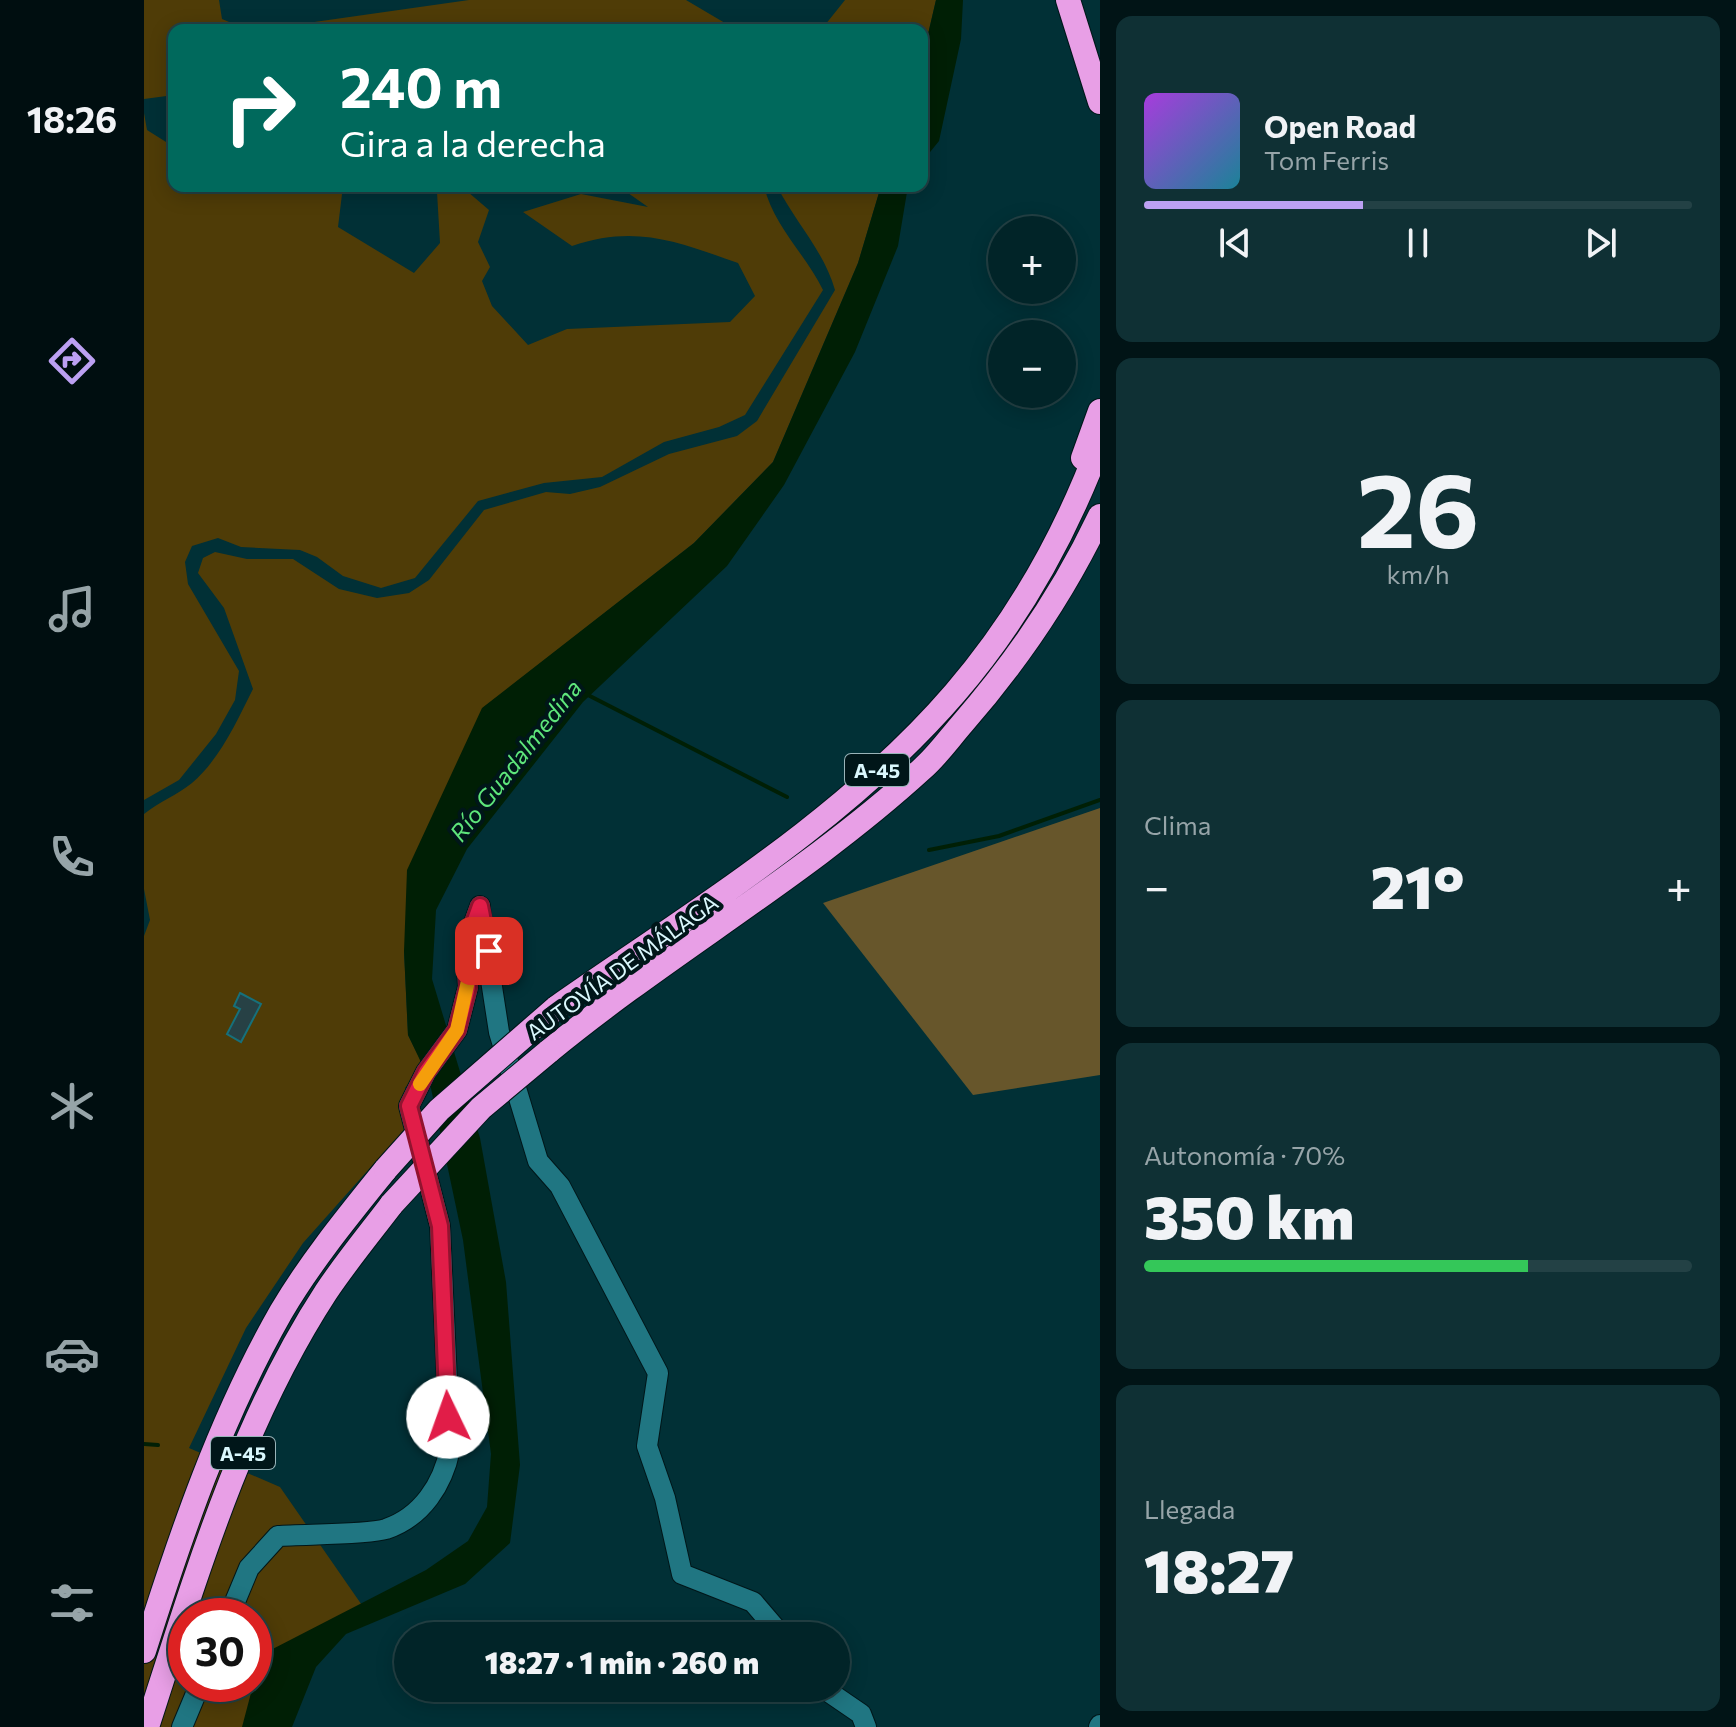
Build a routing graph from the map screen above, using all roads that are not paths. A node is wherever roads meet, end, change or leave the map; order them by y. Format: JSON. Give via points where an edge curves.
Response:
{"nodes":[{"id":1,"x":1068,"y":0,"type":"edge"},
{"id":2,"x":1100,"y":102,"type":"edge"},
{"id":3,"x":1100,"y":411,"type":"edge"},
{"id":4,"x":1100,"y":443,"type":"edge"},
{"id":5,"x":1100,"y":516,"type":"edge"},
{"id":6,"x":1067,"y":519,"type":"junction"},
{"id":7,"x":1100,"y":547,"type":"edge"},
{"id":8,"x":1034,"y":633,"type":"junction"},
{"id":9,"x":236,"y":1598,"type":"edge"},
{"id":10,"x":770,"y":1622,"type":"edge"},
{"id":11,"x":144,"y":1651,"type":"edge"},
{"id":12,"x":192,"y":1702,"type":"edge"},
{"id":13,"x":843,"y":1702,"type":"edge"},
{"id":14,"x":147,"y":1727,"type":"edge"},
{"id":15,"x":182,"y":1727,"type":"edge"},
{"id":16,"x":866,"y":1727,"type":"edge"}],
"edges":[{"from":1,"to":2,"type":"highway"},
{"from":3,"to":6,"type":"highway"},
{"from":4,"to":6,"type":"highway","name":"AUTOVÍA DE MÁLAGA","number":"A-45"},
{"from":5,"to":8,"type":"highway","name":"AUTOVÍA DE MÁLAGA","number":"A-45"},
{"from":6,"to":11,"type":"highway","name":"AUTOVÍA DE MÁLAGA","number":"A-45","bridge":true,"via":[[1036,581],[997,639],[954,694],[894,756],[727,889],[556,1008],[439,1110],[333,1234],[282,1311],[227,1418],[186,1521]]},
{"from":7,"to":8,"type":"highway","via":[[1062,610]]},
{"from":8,"to":14,"type":"highway","name":"AUTOVÍA DE MÁLAGA","number":"A-45","bridge":true,"via":[[923,768],[743,912],[590,1017],[481,1108],[392,1204],[326,1292],[277,1379],[228,1486]]},
{"from":9,"to":10,"type":"street","via":[[249,1568],[278,1536],[386,1529],[429,1501],[445,1472],[450,1449],[440,1226],[409,1106],[457,1030],[468,987],[466,945],[480,906],[499,1032],[538,1161],[560,1186],[658,1373],[647,1446],[682,1574],[753,1602]]},
{"from":12,"to":15,"type":"street"},
{"from":13,"to":16,"type":"street","via":[[861,1714]]}]}
